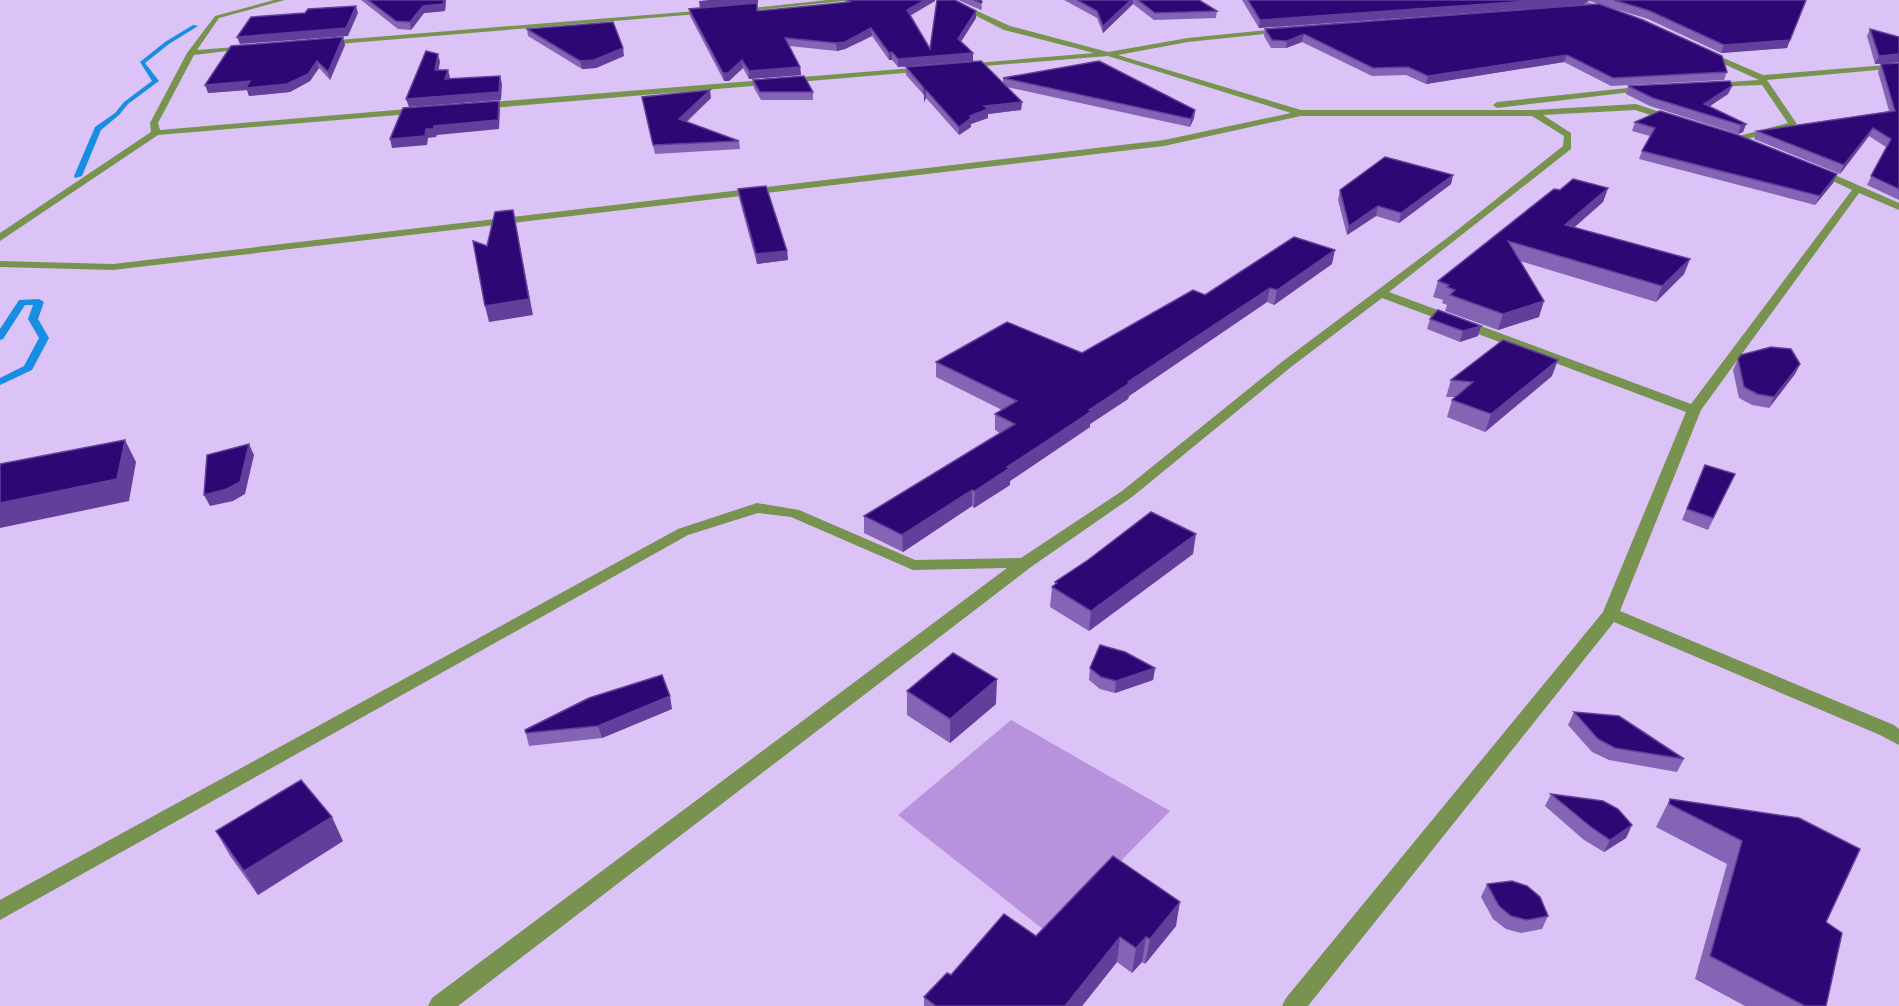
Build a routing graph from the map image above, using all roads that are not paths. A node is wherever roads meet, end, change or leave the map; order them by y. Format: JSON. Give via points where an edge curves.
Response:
{"nodes":[{"id":1,"x":282,"y":0,"type":"edge"},
{"id":2,"x":850,"y":0,"type":"edge"},
{"id":3,"x":948,"y":0,"type":"edge"},
{"id":4,"x":1577,"y":0,"type":"edge"},
{"id":5,"x":1595,"y":8,"type":"junction"},
{"id":6,"x":733,"y":10,"type":"edge"},
{"id":7,"x":1573,"y":10,"type":"edge"},
{"id":8,"x":721,"y":11,"type":"edge"},
{"id":9,"x":1619,"y":13,"type":"edge"},
{"id":10,"x":1297,"y":28,"type":"edge"},
{"id":11,"x":321,"y":43,"type":"edge"},
{"id":12,"x":262,"y":47,"type":"edge"},
{"id":13,"x":1697,"y":48,"type":"edge"},
{"id":14,"x":191,"y":53,"type":"junction"},
{"id":15,"x":1108,"y":54,"type":"junction"},
{"id":16,"x":953,"y":66,"type":"edge"},
{"id":17,"x":1899,"y":66,"type":"edge"},
{"id":18,"x":930,"y":68,"type":"edge"},
{"id":19,"x":1763,"y":80,"type":"junction"},
{"id":20,"x":1706,"y":85,"type":"edge"},
{"id":21,"x":1660,"y":87,"type":"edge"},
{"id":22,"x":465,"y":107,"type":"edge"},
{"id":23,"x":430,"y":110,"type":"edge"},
{"id":24,"x":1300,"y":113,"type":"junction"},
{"id":25,"x":1437,"y":113,"type":"junction"},
{"id":26,"x":1534,"y":113,"type":"junction"},
{"id":27,"x":1681,"y":122,"type":"edge"},
{"id":28,"x":156,"y":133,"type":"junction"},
{"id":29,"x":1726,"y":136,"type":"edge"},
{"id":30,"x":1738,"y":139,"type":"junction"},
{"id":31,"x":1758,"y":147,"type":"edge"},
{"id":32,"x":1809,"y":167,"type":"edge"},
{"id":33,"x":1858,"y":188,"type":"junction"},
{"id":34,"x":1899,"y":207,"type":"edge"},
{"id":35,"x":0,"y":238,"type":"edge"},
{"id":36,"x":0,"y":264,"type":"edge"},
{"id":37,"x":1380,"y":293,"type":"junction"},
{"id":38,"x":1694,"y":410,"type":"junction"},
{"id":39,"x":1025,"y":563,"type":"junction"},
{"id":40,"x":1611,"y":614,"type":"junction"},
{"id":41,"x":1899,"y":738,"type":"edge"},
{"id":42,"x":0,"y":911,"type":"edge"},
{"id":43,"x":440,"y":1006,"type":"edge"},
{"id":44,"x":1294,"y":1006,"type":"edge"}],
"edges":[{"from":1,"to":14,"type":"street","via":[[217,17]]},
{"from":2,"to":6,"type":"street"},
{"from":3,"to":15,"type":"street","via":[[1006,28]]},
{"from":4,"to":5,"type":"street"},
{"from":5,"to":7,"type":"street"},
{"from":5,"to":9,"type":"street"},
{"from":8,"to":11,"type":"street"},
{"from":10,"to":15,"type":"street"},
{"from":12,"to":14,"type":"street"},
{"from":13,"to":19,"type":"street"},
{"from":14,"to":28,"type":"street","via":[[154,123]]},
{"from":15,"to":16,"type":"street"},
{"from":15,"to":24,"type":"street"},
{"from":17,"to":19,"type":"street"},
{"from":18,"to":22,"type":"street"},
{"from":19,"to":20,"type":"street"},
{"from":19,"to":30,"type":"street","via":[[1792,124]]},
{"from":21,"to":25,"type":"street"},
{"from":23,"to":28,"type":"street"},
{"from":24,"to":25,"type":"street"},
{"from":24,"to":36,"type":"street","via":[[1164,143],[113,267]]},
{"from":25,"to":26,"type":"street"},
{"from":26,"to":27,"type":"street","via":[[1636,107]]},
{"from":26,"to":37,"type":"street","via":[[1568,135],[1568,147]]},
{"from":28,"to":35,"type":"street"},
{"from":29,"to":30,"type":"street"},
{"from":30,"to":31,"type":"street"},
{"from":32,"to":33,"type":"street"},
{"from":33,"to":34,"type":"street"},
{"from":33,"to":38,"type":"street"},
{"from":37,"to":38,"type":"street"},
{"from":37,"to":39,"type":"street","via":[[1127,494]]},
{"from":38,"to":40,"type":"street"},
{"from":39,"to":42,"type":"street","via":[[913,565],[794,513],[757,508],[683,532]]},
{"from":39,"to":43,"type":"street"},
{"from":40,"to":41,"type":"street"},
{"from":40,"to":44,"type":"street"}]}
